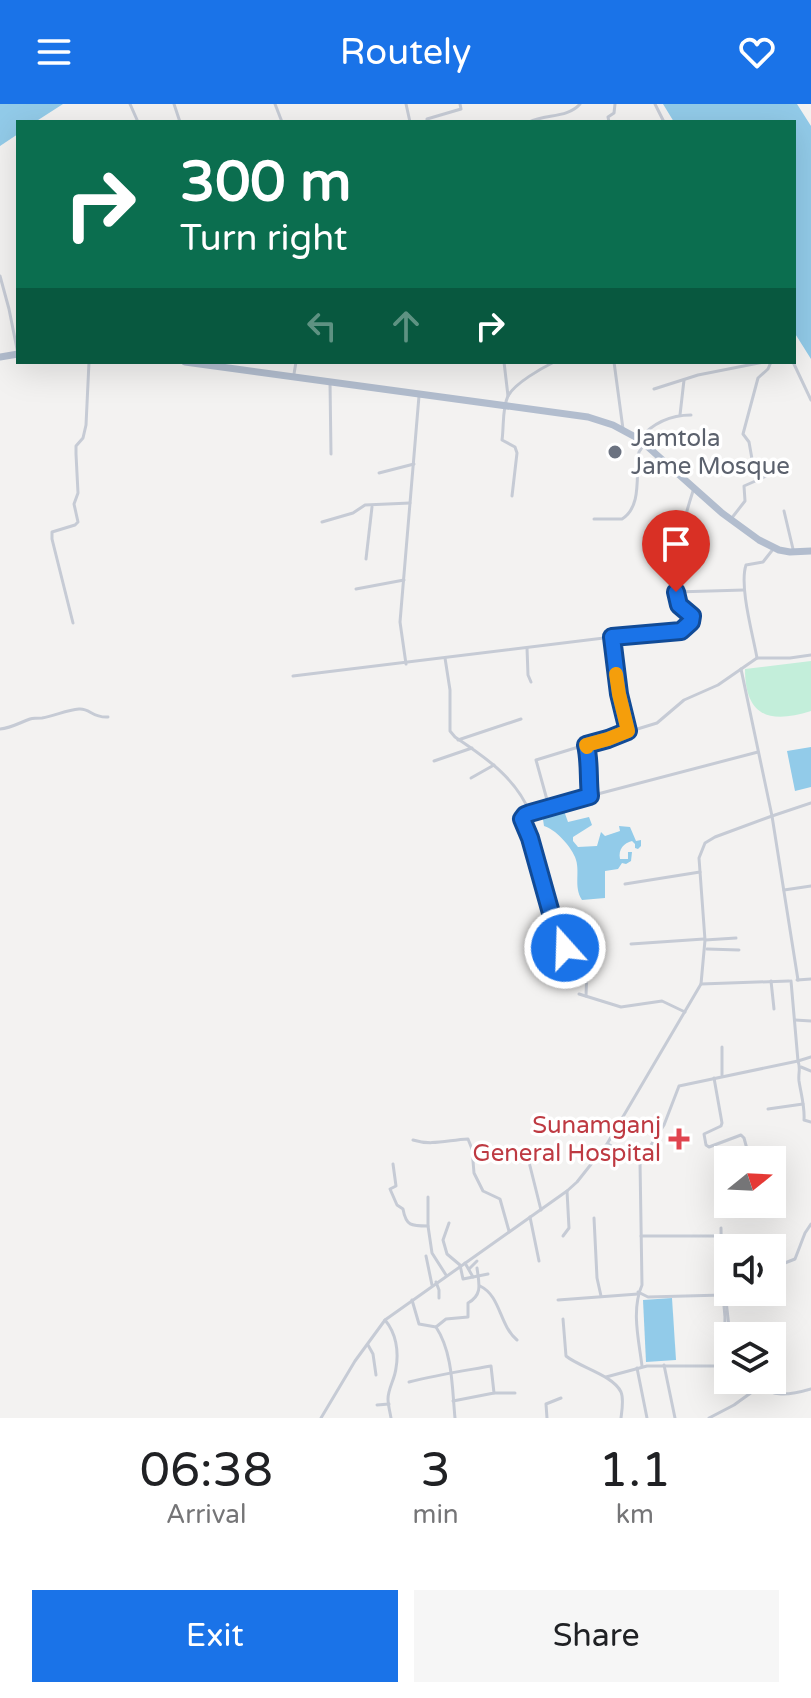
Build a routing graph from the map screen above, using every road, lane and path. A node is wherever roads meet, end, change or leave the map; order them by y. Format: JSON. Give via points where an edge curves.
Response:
{"nodes":[{"id":1,"x":460,"y":104,"type":"edge"},
{"id":2,"x":580,"y":104,"type":"edge"},
{"id":3,"x":427,"y":120,"type":"edge"},
{"id":4,"x":534,"y":120,"type":"edge"},
{"id":5,"x":0,"y":276,"type":"edge"},
{"id":6,"x":16,"y":344,"type":"edge"},
{"id":7,"x":89,"y":364,"type":"edge"},
{"id":8,"x":203,"y":364,"type":"edge"},
{"id":9,"x":296,"y":364,"type":"edge"},
{"id":10,"x":504,"y":364,"type":"edge"},
{"id":11,"x":551,"y":364,"type":"edge"},
{"id":12,"x":614,"y":364,"type":"edge"},
{"id":13,"x":754,"y":364,"type":"edge"},
{"id":14,"x":770,"y":364,"type":"edge"},
{"id":15,"x":794,"y":364,"type":"edge"},
{"id":16,"x":294,"y":377,"type":"junction"},
{"id":17,"x":684,"y":380,"type":"junction"},
{"id":18,"x":330,"y":381,"type":"junction"},
{"id":19,"x":654,"y":389,"type":"dead end"},
{"id":20,"x":420,"y":393,"type":"junction"},
{"id":21,"x":508,"y":396,"type":"junction"},
{"id":22,"x":811,"y":400,"type":"edge"},
{"id":23,"x":506,"y":405,"type":"junction"},
{"id":24,"x":680,"y":415,"type":"junction"},
{"id":25,"x":691,"y":415,"type":"dead end"},
{"id":26,"x":623,"y":429,"type":"junction"},
{"id":27,"x":642,"y":441,"type":"junction"},
{"id":28,"x":331,"y":454,"type":"dead end"},
{"id":29,"x":414,"y":464,"type":"junction"},
{"id":30,"x":788,"y":464,"type":"dead end"},
{"id":31,"x":379,"y":473,"type":"dead end"},
{"id":32,"x":760,"y":479,"type":"junction"},
{"id":33,"x":694,"y":488,"type":"junction"},
{"id":34,"x":512,"y":496,"type":"dead end"},
{"id":35,"x":411,"y":503,"type":"junction"},
{"id":36,"x":373,"y":505,"type":"junction"},
{"id":37,"x":784,"y":511,"type":"dead end"},
{"id":38,"x":594,"y":519,"type":"dead end"},
{"id":39,"x":731,"y":519,"type":"junction"},
{"id":40,"x":322,"y":522,"type":"dead end"},
{"id":41,"x":774,"y":548,"type":"junction"},
{"id":42,"x":811,"y":551,"type":"edge"},
{"id":43,"x":794,"y":553,"type":"junction"},
{"id":44,"x":366,"y":559,"type":"dead end"},
{"id":45,"x":404,"y":580,"type":"junction"},
{"id":46,"x":356,"y":589,"type":"dead end"},
{"id":47,"x":744,"y":590,"type":"junction"},
{"id":48,"x":676,"y":592,"type":"junction"},
{"id":49,"x":73,"y":623,"type":"dead end"},
{"id":50,"x":612,"y":637,"type":"junction"},
{"id":51,"x":527,"y":648,"type":"junction"},
{"id":52,"x":811,"y":655,"type":"edge"},
{"id":53,"x":445,"y":658,"type":"junction"},
{"id":54,"x":757,"y":658,"type":"junction"},
{"id":55,"x":406,"y":664,"type":"junction"},
{"id":56,"x":741,"y":669,"type":"junction"},
{"id":57,"x":293,"y":676,"type":"dead end"},
{"id":58,"x":531,"y":682,"type":"dead end"},
{"id":59,"x":108,"y":717,"type":"dead end"},
{"id":60,"x":521,"y":719,"type":"dead end"},
{"id":61,"x":0,"y":729,"type":"edge"},
{"id":62,"x":628,"y":731,"type":"junction"},
{"id":63,"x":458,"y":740,"type":"junction"},
{"id":64,"x":586,"y":745,"type":"junction"},
{"id":65,"x":472,"y":748,"type":"junction"},
{"id":66,"x":758,"y":752,"type":"junction"},
{"id":67,"x":434,"y":761,"type":"dead end"},
{"id":68,"x":494,"y":765,"type":"junction"},
{"id":69,"x":471,"y":778,"type":"dead end"},
{"id":70,"x":590,"y":796,"type":"junction"},
{"id":71,"x":811,"y":803,"type":"edge"},
{"id":72,"x":549,"y":807,"type":"junction"},
{"id":73,"x":530,"y":813,"type":"junction"},
{"id":74,"x":772,"y":816,"type":"junction"},
{"id":75,"x":700,"y":872,"type":"junction"},
{"id":76,"x":625,"y":884,"type":"dead end"},
{"id":77,"x":811,"y":886,"type":"edge"},
{"id":78,"x":784,"y":890,"type":"junction"},
{"id":79,"x":736,"y":938,"type":"dead end"},
{"id":80,"x":705,"y":939,"type":"junction"},
{"id":81,"x":631,"y":944,"type":"dead end"},
{"id":82,"x":705,"y":948,"type":"junction"},
{"id":83,"x":739,"y":950,"type":"dead end"},
{"id":84,"x":811,"y":979,"type":"edge"},
{"id":85,"x":798,"y":980,"type":"junction"},
{"id":86,"x":771,"y":981,"type":"junction"},
{"id":87,"x":791,"y":981,"type":"junction"},
{"id":88,"x":701,"y":984,"type":"junction"},
{"id":89,"x":579,"y":994,"type":"dead end"},
{"id":90,"x":586,"y":996,"type":"junction"},
{"id":91,"x":774,"y":1009,"type":"dead end"},
{"id":92,"x":685,"y":1012,"type":"junction"},
{"id":93,"x":795,"y":1020,"type":"junction"},
{"id":94,"x":811,"y":1021,"type":"edge"},
{"id":95,"x":722,"y":1047,"type":"dead end"},
{"id":96,"x":811,"y":1057,"type":"edge"},
{"id":97,"x":798,"y":1061,"type":"junction"},
{"id":98,"x":801,"y":1067,"type":"junction"},
{"id":99,"x":811,"y":1071,"type":"edge"},
{"id":100,"x":722,"y":1076,"type":"junction"},
{"id":101,"x":714,"y":1078,"type":"junction"},
{"id":102,"x":803,"y":1104,"type":"junction"},
{"id":103,"x":768,"y":1109,"type":"dead end"},
{"id":104,"x":811,"y":1122,"type":"edge"},
{"id":105,"x":413,"y":1140,"type":"dead end"},
{"id":106,"x":607,"y":1144,"type":"junction"},
{"id":107,"x":746,"y":1146,"type":"edge"},
{"id":108,"x":472,"y":1149,"type":"junction"},
{"id":109,"x":640,"y":1162,"type":"junction"},
{"id":110,"x":393,"y":1164,"type":"dead end"},
{"id":111,"x":567,"y":1191,"type":"junction"},
{"id":112,"x":428,"y":1197,"type":"dead end"},
{"id":113,"x":541,"y":1210,"type":"junction"},
{"id":114,"x":530,"y":1217,"type":"junction"},
{"id":115,"x":594,"y":1218,"type":"dead end"},
{"id":116,"x":449,"y":1223,"type":"dead end"},
{"id":117,"x":811,"y":1224,"type":"edge"},
{"id":118,"x":428,"y":1226,"type":"junction"},
{"id":119,"x":721,"y":1228,"type":"dead end"},
{"id":120,"x":510,"y":1232,"type":"junction"},
{"id":121,"x":721,"y":1234,"type":"edge"},
{"id":122,"x":563,"y":1236,"type":"dead end"},
{"id":123,"x":641,"y":1236,"type":"junction"},
{"id":124,"x":714,"y":1236,"type":"edge"},
{"id":125,"x":426,"y":1256,"type":"dead end"},
{"id":126,"x":477,"y":1261,"type":"dead end"},
{"id":127,"x":539,"y":1261,"type":"dead end"},
{"id":128,"x":464,"y":1263,"type":"junction"},
{"id":129,"x":786,"y":1264,"type":"edge"},
{"id":130,"x":477,"y":1268,"type":"dead end"},
{"id":131,"x":469,"y":1269,"type":"junction"},
{"id":132,"x":488,"y":1274,"type":"dead end"},
{"id":133,"x":446,"y":1275,"type":"junction"},
{"id":134,"x":476,"y":1277,"type":"junction"},
{"id":135,"x":434,"y":1284,"type":"junction"},
{"id":136,"x":480,"y":1285,"type":"junction"},
{"id":137,"x":638,"y":1293,"type":"junction"},
{"id":138,"x":714,"y":1295,"type":"edge"},
{"id":139,"x":601,"y":1296,"type":"junction"},
{"id":140,"x":439,"y":1298,"type":"dead end"},
{"id":141,"x":412,"y":1300,"type":"junction"},
{"id":142,"x":558,"y":1300,"type":"dead end"},
{"id":143,"x":563,"y":1319,"type":"dead end"},
{"id":144,"x":385,"y":1320,"type":"junction"},
{"id":145,"x":436,"y":1327,"type":"junction"},
{"id":146,"x":517,"y":1340,"type":"dead end"},
{"id":147,"x":367,"y":1344,"type":"junction"},
{"id":148,"x":664,"y":1365,"type":"junction"},
{"id":149,"x":642,"y":1366,"type":"junction"},
{"id":150,"x":714,"y":1366,"type":"edge"},
{"id":151,"x":637,"y":1368,"type":"junction"},
{"id":152,"x":450,"y":1372,"type":"junction"},
{"id":153,"x":376,"y":1375,"type":"dead end"},
{"id":154,"x":605,"y":1378,"type":"junction"},
{"id":155,"x":409,"y":1382,"type":"dead end"},
{"id":156,"x":811,"y":1389,"type":"edge"},
{"id":157,"x":494,"y":1393,"type":"junction"},
{"id":158,"x":515,"y":1393,"type":"dead end"},
{"id":159,"x":749,"y":1394,"type":"edge"},
{"id":160,"x":775,"y":1394,"type":"edge"},
{"id":161,"x":561,"y":1398,"type":"dead end"},
{"id":162,"x":453,"y":1401,"type":"junction"},
{"id":163,"x":389,"y":1404,"type":"junction"},
{"id":164,"x":377,"y":1405,"type":"dead end"},
{"id":165,"x":321,"y":1418,"type":"edge"},
{"id":166,"x":391,"y":1418,"type":"edge"},
{"id":167,"x":455,"y":1418,"type":"edge"},
{"id":168,"x":547,"y":1418,"type":"edge"},
{"id":169,"x":621,"y":1418,"type":"edge"},
{"id":170,"x":647,"y":1418,"type":"edge"},
{"id":171,"x":675,"y":1418,"type":"edge"},
{"id":172,"x":709,"y":1418,"type":"edge"}],
"edges":[{"from":1,"to":3,"type":"street","via":[[461,109]]},
{"from":2,"to":4,"type":"street","via":[[574,111]]},
{"from":5,"to":6,"type":"street"},
{"from":7,"to":49,"type":"street","via":[[86,425],[76,446],[78,522],[52,532]]},
{"from":8,"to":16,"type":"main road"},
{"from":9,"to":16,"type":"street"},
{"from":10,"to":21,"type":"street"},
{"from":11,"to":21,"type":"street"},
{"from":12,"to":26,"type":"street"},
{"from":13,"to":17,"type":"street"},
{"from":14,"to":32,"type":"street","via":[[758,378],[743,434]]},
{"from":15,"to":22,"type":"street"},
{"from":16,"to":18,"type":"main road"},
{"from":17,"to":19,"type":"street"},
{"from":17,"to":24,"type":"street"},
{"from":18,"to":20,"type":"main road"},
{"from":18,"to":28,"type":"street"},
{"from":20,"to":23,"type":"main road"},
{"from":20,"to":29,"type":"street"},
{"from":21,"to":23,"type":"street"},
{"from":23,"to":26,"type":"main road","via":[[588,417]]},
{"from":23,"to":34,"type":"street","via":[[502,440],[517,453]]},
{"from":24,"to":25,"type":"street"},
{"from":24,"to":27,"type":"street","via":[[656,423]]},
{"from":26,"to":27,"type":"main road"},
{"from":27,"to":33,"type":"main road"},
{"from":27,"to":38,"type":"street","via":[[630,512],[622,519]]},
{"from":29,"to":31,"type":"street"},
{"from":29,"to":35,"type":"street"},
{"from":30,"to":32,"type":"street"},
{"from":32,"to":39,"type":"street","via":[[744,486],[745,501]]},
{"from":33,"to":39,"type":"main road"},
{"from":33,"to":48,"type":"street","via":[[680,537]]},
{"from":35,"to":36,"type":"street"},
{"from":35,"to":45,"type":"street"},
{"from":36,"to":40,"type":"street"},
{"from":36,"to":44,"type":"street"},
{"from":37,"to":43,"type":"street"},
{"from":39,"to":41,"type":"main road"},
{"from":41,"to":43,"type":"main road"},
{"from":41,"to":47,"type":"street","via":[[763,562],[745,567]]},
{"from":42,"to":43,"type":"main road"},
{"from":45,"to":46,"type":"street"},
{"from":45,"to":55,"type":"street","via":[[400,622]]},
{"from":47,"to":48,"type":"street"},
{"from":47,"to":54,"type":"street"},
{"from":48,"to":50,"type":"street","via":[[679,605],[692,616],[681,631]]},
{"from":50,"to":51,"type":"street"},
{"from":50,"to":62,"type":"street"},
{"from":51,"to":53,"type":"street"},
{"from":51,"to":58,"type":"street"},
{"from":52,"to":54,"type":"street"},
{"from":53,"to":55,"type":"street"},
{"from":53,"to":63,"type":"street","via":[[450,731]]},
{"from":54,"to":56,"type":"street"},
{"from":55,"to":57,"type":"street"},
{"from":56,"to":62,"type":"street","via":[[684,700],[657,723]]},
{"from":56,"to":66,"type":"street"},
{"from":59,"to":61,"type":"street","via":[[80,708]]},
{"from":60,"to":63,"type":"street"},
{"from":62,"to":64,"type":"street"},
{"from":63,"to":65,"type":"street"},
{"from":64,"to":70,"type":"street"},
{"from":64,"to":72,"type":"street","via":[[536,760]]},
{"from":65,"to":67,"type":"street"},
{"from":65,"to":68,"type":"street"},
{"from":66,"to":70,"type":"street"},
{"from":66,"to":74,"type":"street"},
{"from":68,"to":69,"type":"street"},
{"from":68,"to":73,"type":"street"},
{"from":70,"to":72,"type":"street"},
{"from":71,"to":74,"type":"street"},
{"from":72,"to":73,"type":"street"},
{"from":73,"to":90,"type":"street","via":[[523,823],[561,941],[575,963],[587,968]]},
{"from":74,"to":75,"type":"street","via":[[705,843]]},
{"from":74,"to":78,"type":"street"},
{"from":75,"to":76,"type":"street"},
{"from":75,"to":80,"type":"street"},
{"from":77,"to":78,"type":"street"},
{"from":78,"to":85,"type":"street"},
{"from":79,"to":80,"type":"street"},
{"from":80,"to":81,"type":"street"},
{"from":80,"to":82,"type":"street"},
{"from":82,"to":83,"type":"street"},
{"from":82,"to":88,"type":"street"},
{"from":84,"to":85,"type":"street"},
{"from":85,"to":87,"type":"street"},
{"from":86,"to":87,"type":"street"},
{"from":86,"to":88,"type":"street"},
{"from":86,"to":91,"type":"street"},
{"from":87,"to":93,"type":"street"},
{"from":88,"to":92,"type":"street"},
{"from":89,"to":90,"type":"street"},
{"from":90,"to":92,"type":"street","via":[[621,1007],[662,1001]]},
{"from":92,"to":106,"type":"street"},
{"from":93,"to":94,"type":"street"},
{"from":93,"to":97,"type":"street"},
{"from":95,"to":100,"type":"street"},
{"from":96,"to":97,"type":"street"},
{"from":97,"to":98,"type":"street"},
{"from":97,"to":100,"type":"street"},
{"from":98,"to":99,"type":"street"},
{"from":98,"to":102,"type":"street"},
{"from":100,"to":101,"type":"street"},
{"from":101,"to":107,"type":"street","via":[[722,1123],[704,1134],[706,1145],[741,1135]]},
{"from":101,"to":109,"type":"street","via":[[679,1086],[664,1125]]},
{"from":102,"to":103,"type":"street"},
{"from":102,"to":104,"type":"street","via":[[804,1120]]},
{"from":105,"to":108,"type":"street","via":[[433,1144],[468,1139]]},
{"from":106,"to":109,"type":"street"},
{"from":106,"to":111,"type":"street"},
{"from":108,"to":113,"type":"street","via":[[527,1158]]},
{"from":108,"to":120,"type":"street","via":[[474,1173],[483,1191],[500,1199]]},
{"from":109,"to":123,"type":"street"},
{"from":110,"to":118,"type":"street","via":[[396,1186],[390,1189],[405,1220]]},
{"from":111,"to":113,"type":"street"},
{"from":111,"to":122,"type":"street","via":[[569,1228]]},
{"from":112,"to":118,"type":"street"},
{"from":113,"to":114,"type":"street"},
{"from":114,"to":120,"type":"street"},
{"from":114,"to":127,"type":"street"},
{"from":115,"to":139,"type":"street"},
{"from":116,"to":128,"type":"street","via":[[443,1240],[447,1254]]},
{"from":117,"to":129,"type":"street","via":[[797,1257]]},
{"from":118,"to":133,"type":"street","via":[[432,1253]]},
{"from":119,"to":121,"type":"street"},
{"from":120,"to":128,"type":"street"},
{"from":123,"to":124,"type":"street"},
{"from":123,"to":137,"type":"street"},
{"from":125,"to":135,"type":"street"},
{"from":126,"to":131,"type":"street"},
{"from":128,"to":131,"type":"street"},
{"from":128,"to":133,"type":"street"},
{"from":128,"to":134,"type":"street","via":[[463,1279]]},
{"from":130,"to":134,"type":"street"},
{"from":131,"to":134,"type":"street"},
{"from":132,"to":134,"type":"street"},
{"from":133,"to":135,"type":"street"},
{"from":134,"to":136,"type":"street"},
{"from":135,"to":140,"type":"street"},
{"from":135,"to":141,"type":"street"},
{"from":136,"to":145,"type":"street","via":[[468,1303],[468,1317],[446,1319]]},
{"from":136,"to":146,"type":"street","via":[[492,1294]]},
{"from":137,"to":138,"type":"street"},
{"from":137,"to":139,"type":"street"},
{"from":137,"to":149,"type":"street"},
{"from":139,"to":142,"type":"street"},
{"from":141,"to":144,"type":"street"},
{"from":141,"to":145,"type":"street","via":[[419,1324]]},
{"from":143,"to":154,"type":"street","via":[[566,1356]]},
{"from":144,"to":147,"type":"street"},
{"from":144,"to":163,"type":"street","via":[[395,1335],[397,1361]]},
{"from":145,"to":152,"type":"street"},
{"from":147,"to":153,"type":"street"},
{"from":147,"to":165,"type":"street"},
{"from":148,"to":149,"type":"street"},
{"from":148,"to":150,"type":"street"},
{"from":148,"to":171,"type":"street"},
{"from":149,"to":151,"type":"street"},
{"from":151,"to":154,"type":"street"},
{"from":151,"to":170,"type":"street"},
{"from":152,"to":155,"type":"street"},
{"from":152,"to":157,"type":"street","via":[[491,1366]]},
{"from":152,"to":162,"type":"street"},
{"from":154,"to":169,"type":"street","via":[[622,1394]]},
{"from":156,"to":160,"type":"street"},
{"from":157,"to":158,"type":"street"},
{"from":157,"to":162,"type":"street"},
{"from":159,"to":172,"type":"street"},
{"from":161,"to":168,"type":"street","via":[[546,1404]]},
{"from":162,"to":167,"type":"street"},
{"from":163,"to":164,"type":"street"},
{"from":163,"to":166,"type":"street"}]}
